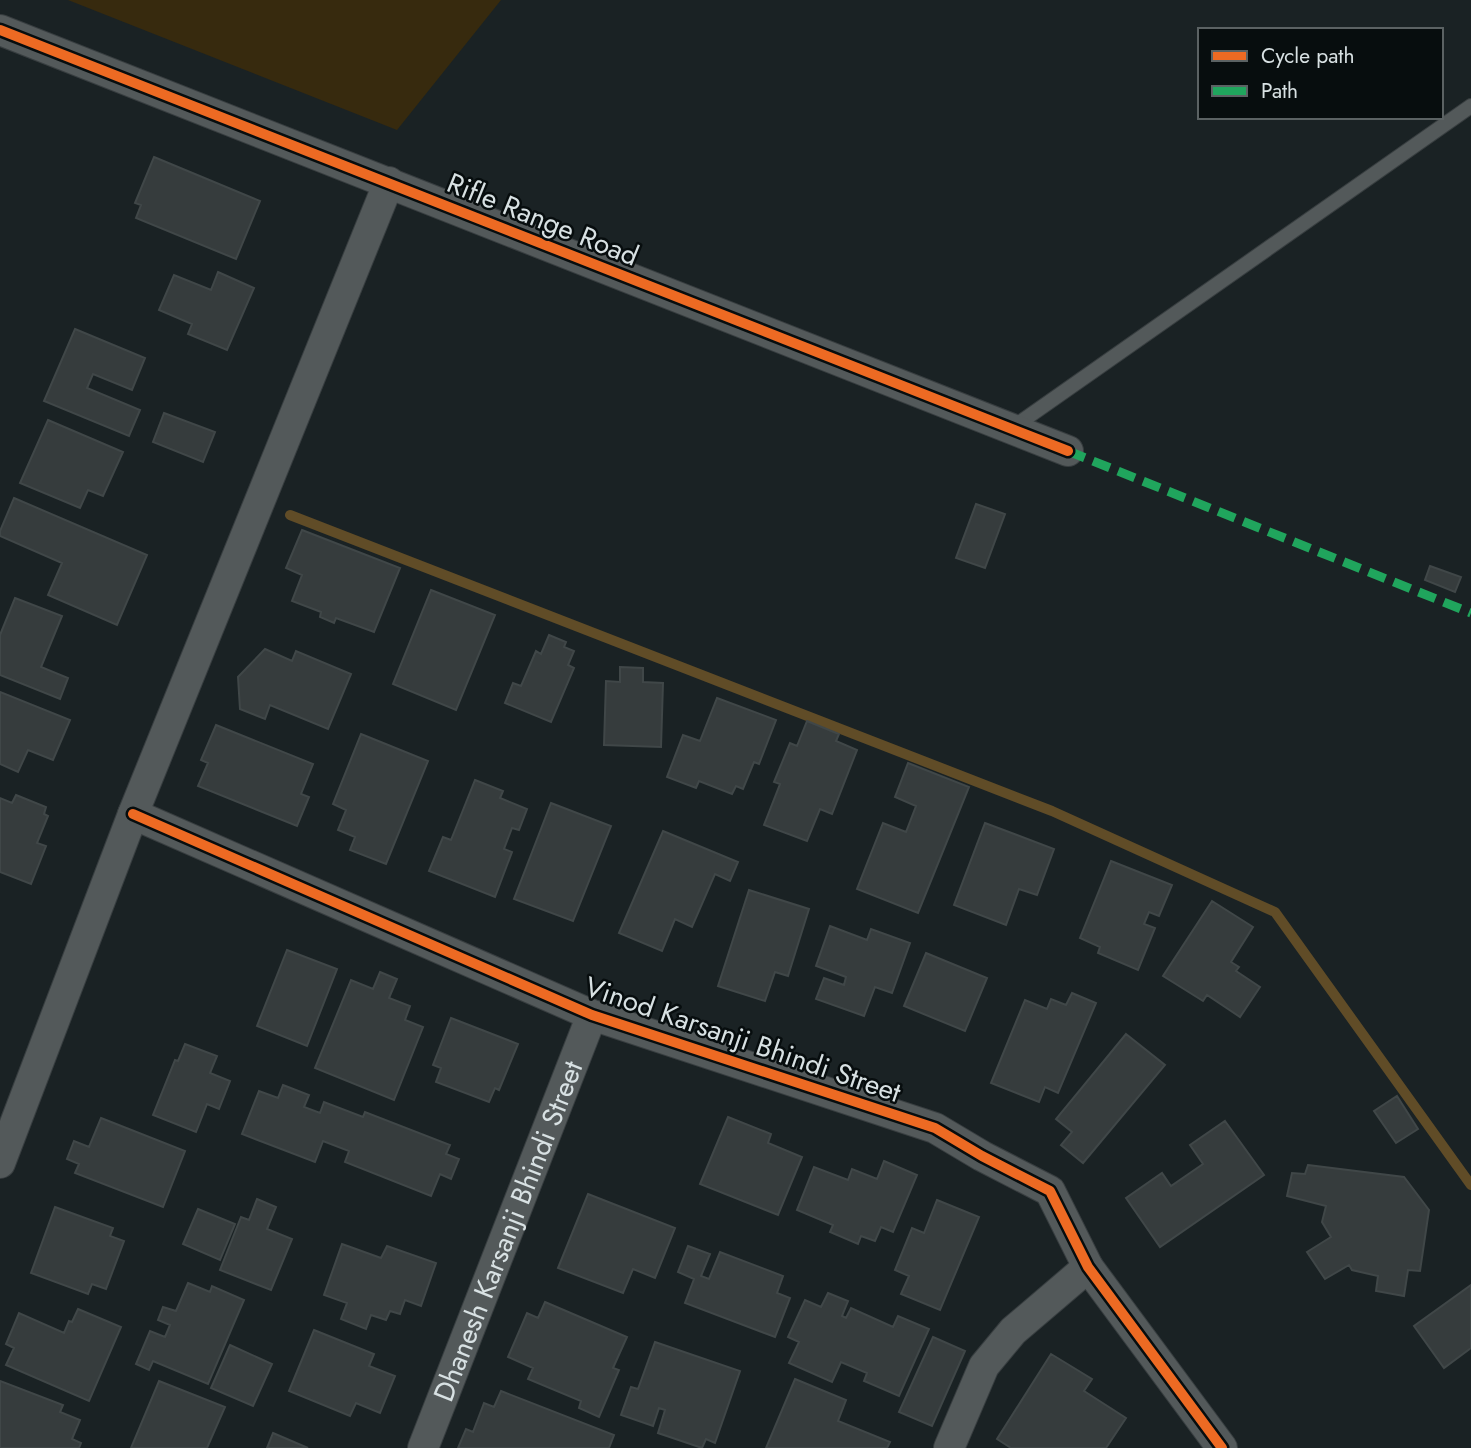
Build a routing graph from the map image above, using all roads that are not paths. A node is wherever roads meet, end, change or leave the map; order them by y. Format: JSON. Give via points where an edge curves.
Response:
{"nodes":[{"id":1,"x":0,"y":30,"type":"edge"},
{"id":2,"x":1471,"y":106,"type":"edge"},
{"id":3,"x":389,"y":182,"type":"junction"},
{"id":4,"x":1011,"y":429,"type":"junction"},
{"id":5,"x":1069,"y":451,"type":"dead end"},
{"id":6,"x":133,"y":814,"type":"junction"},
{"id":7,"x":592,"y":1015,"type":"junction"},
{"id":8,"x":0,"y":1163,"type":"edge"},
{"id":9,"x":1088,"y":1267,"type":"junction"},
{"id":10,"x":423,"y":1448,"type":"edge"},
{"id":11,"x":949,"y":1448,"type":"edge"},
{"id":12,"x":1222,"y":1448,"type":"edge"}],
"edges":[{"from":1,"to":3,"type":"street","name":"Rifle Range Road"},
{"from":2,"to":4,"type":"lane"},
{"from":3,"to":4,"type":"street","name":"Rifle Range Road"},
{"from":3,"to":6,"type":"street"},
{"from":4,"to":5,"type":"street","name":"Rifle Range Road"},
{"from":6,"to":7,"type":"street","name":"Vinod Karsanji Bhindi Street"},
{"from":6,"to":8,"type":"street"},
{"from":7,"to":9,"type":"street","name":"Vinod Karsanji Bhindi Street","via":[[935,1128],[1050,1191]]},
{"from":7,"to":10,"type":"street","name":"Dhanesh Karsanji Bhindi Street"},
{"from":9,"to":11,"type":"street","via":[[1013,1331],[984,1366]]},
{"from":9,"to":12,"type":"street","name":"Vinod Karsanji Bhindi Street"}]}
